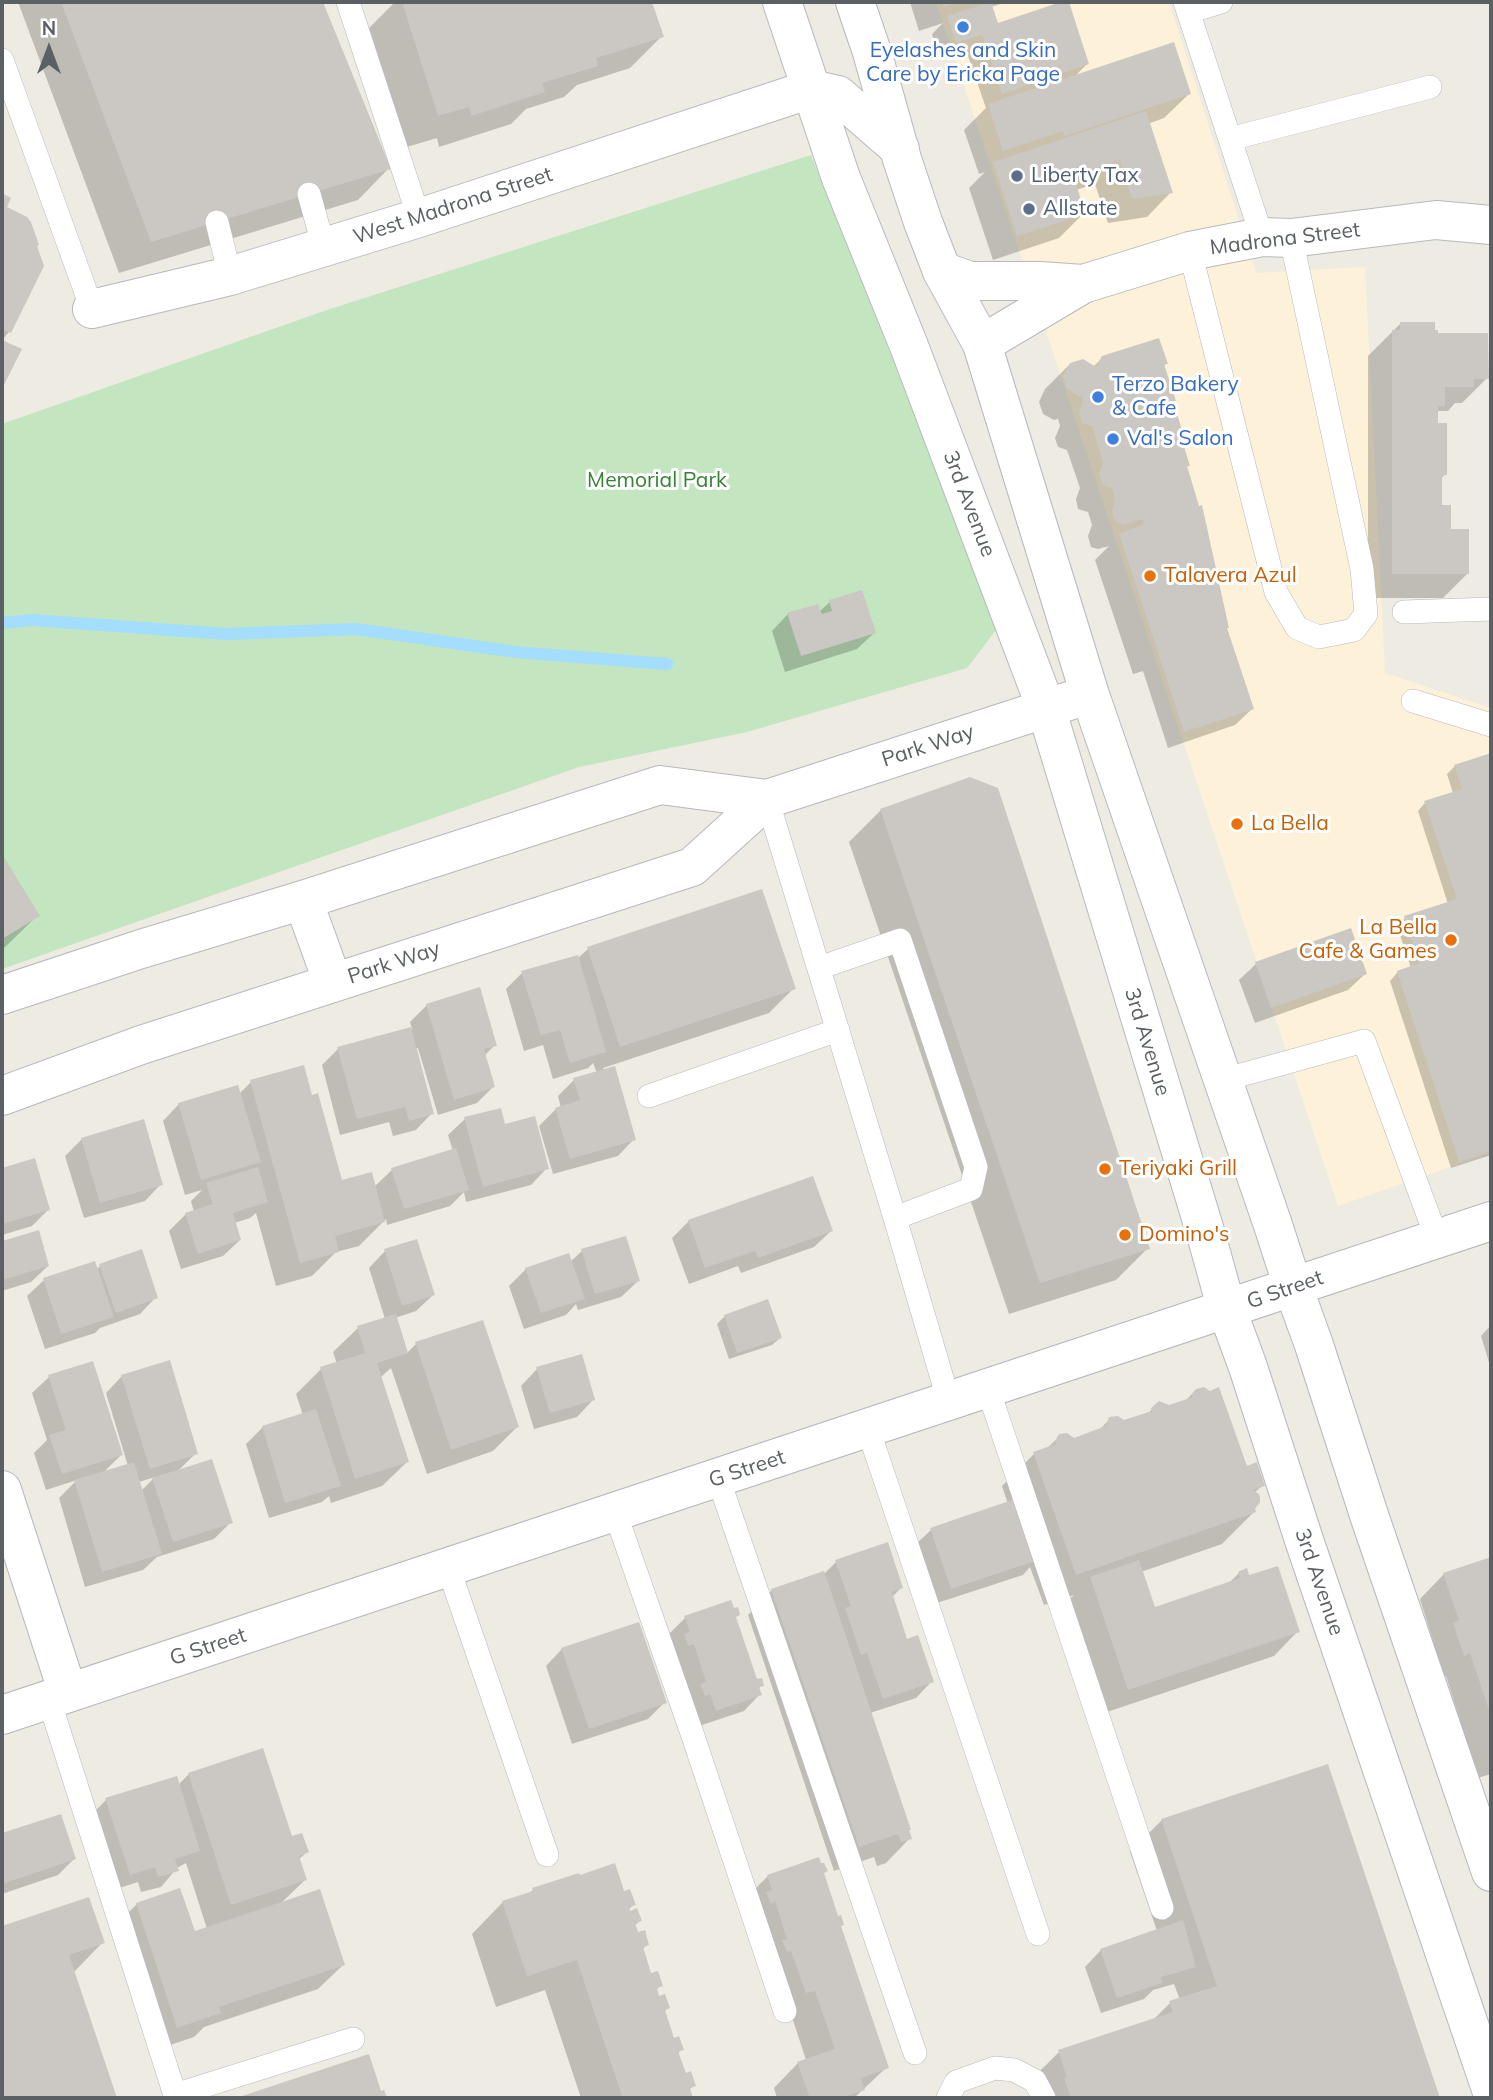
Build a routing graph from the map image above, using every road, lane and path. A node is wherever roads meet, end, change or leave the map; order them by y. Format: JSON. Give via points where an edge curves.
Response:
{"nodes":[{"id":1,"x":348,"y":2,"type":"edge"},
{"id":2,"x":782,"y":2,"type":"edge"},
{"id":3,"x":855,"y":2,"type":"edge"},
{"id":4,"x":1221,"y":2,"type":"edge"},
{"id":5,"x":1187,"y":7,"type":"edge"},
{"id":6,"x":2,"y":60,"type":"edge"},
{"id":7,"x":1430,"y":87,"type":"dead end"},
{"id":8,"x":811,"y":89,"type":"junction"},
{"id":9,"x":1230,"y":139,"type":"junction"},
{"id":10,"x":900,"y":149,"type":"junction"},
{"id":11,"x":309,"y":194,"type":"dead end"},
{"id":12,"x":419,"y":218,"type":"junction"},
{"id":13,"x":216,"y":222,"type":"dead end"},
{"id":14,"x":1491,"y":225,"type":"edge"},
{"id":15,"x":1276,"y":237,"type":"junction"},
{"id":16,"x":324,"y":248,"type":"junction"},
{"id":17,"x":1190,"y":251,"type":"junction"},
{"id":18,"x":942,"y":271,"type":"junction"},
{"id":19,"x":230,"y":276,"type":"junction"},
{"id":20,"x":1083,"y":284,"type":"junction"},
{"id":21,"x":92,"y":309,"type":"joint"},
{"id":22,"x":982,"y":344,"type":"junction"},
{"id":23,"x":1491,"y":609,"type":"edge"},
{"id":24,"x":1404,"y":612,"type":"dead end"},
{"id":25,"x":1090,"y":695,"type":"junction"},
{"id":26,"x":1413,"y":701,"type":"dead end"},
{"id":27,"x":1046,"y":708,"type":"junction"},
{"id":28,"x":1491,"y":724,"type":"edge"},
{"id":29,"x":767,"y":799,"type":"junction"},
{"id":30,"x":303,"y":900,"type":"junction"},
{"id":31,"x":819,"y":968,"type":"junction"},
{"id":32,"x":333,"y":983,"type":"junction"},
{"id":33,"x":2,"y":995,"type":"edge"},
{"id":34,"x":838,"y":1030,"type":"junction"},
{"id":35,"x":1223,"y":1080,"type":"junction"},
{"id":36,"x":2,"y":1096,"type":"edge"},
{"id":37,"x":649,"y":1096,"type":"dead end"},
{"id":38,"x":895,"y":1218,"type":"junction"},
{"id":39,"x":1491,"y":1221,"type":"edge"},
{"id":40,"x":1437,"y":1239,"type":"junction"},
{"id":41,"x":1293,"y":1287,"type":"junction"},
{"id":42,"x":1227,"y":1310,"type":"junction"},
{"id":43,"x":988,"y":1389,"type":"junction"},
{"id":44,"x":950,"y":1402,"type":"junction"},
{"id":45,"x":868,"y":1429,"type":"junction"},
{"id":46,"x":718,"y":1478,"type":"junction"},
{"id":47,"x":2,"y":1490,"type":"edge"},
{"id":48,"x":615,"y":1512,"type":"junction"},
{"id":49,"x":448,"y":1567,"type":"junction"},
{"id":50,"x":58,"y":1697,"type":"junction"},
{"id":51,"x":2,"y":1716,"type":"edge"},
{"id":52,"x":547,"y":1855,"type":"dead end"},
{"id":53,"x":1491,"y":1872,"type":"edge"},
{"id":54,"x":1162,"y":1908,"type":"dead end"},
{"id":55,"x":1038,"y":1934,"type":"dead end"},
{"id":56,"x":785,"y":2011,"type":"dead end"},
{"id":57,"x":353,"y":2039,"type":"dead end"},
{"id":58,"x":915,"y":2053,"type":"dead end"},
{"id":59,"x":1491,"y":2089,"type":"edge"},
{"id":60,"x":948,"y":2098,"type":"edge"},
{"id":61,"x":1044,"y":2098,"type":"edge"}],
"edges":[{"from":1,"to":12,"type":"lane"},
{"from":2,"to":8,"type":"street","name":"3rd Avenue"},
{"from":3,"to":10,"type":"street"},
{"from":4,"to":5,"type":"lane"},
{"from":5,"to":9,"type":"lane"},
{"from":6,"to":21,"type":"lane"},
{"from":7,"to":9,"type":"lane"},
{"from":8,"to":10,"type":"street","via":[[838,95]]},
{"from":8,"to":12,"type":"street","name":"West Madrona Street"},
{"from":8,"to":27,"type":"street","name":"3rd Avenue","via":[[841,178]]},
{"from":9,"to":15,"type":"lane"},
{"from":10,"to":18,"type":"street"},
{"from":11,"to":16,"type":"lane"},
{"from":12,"to":16,"type":"street","name":"West Madrona Street"},
{"from":13,"to":19,"type":"lane"},
{"from":14,"to":15,"type":"street","name":"Madrona Street","via":[[1436,220]]},
{"from":15,"to":17,"type":"street","name":"Madrona Street"},
{"from":15,"to":17,"type":"lane","via":[[1362,569],[1366,614],[1354,631],[1319,637],[1297,628],[1276,592]]},
{"from":16,"to":19,"type":"street","name":"West Madrona Street"},
{"from":17,"to":20,"type":"street","name":"Madrona Street"},
{"from":18,"to":20,"type":"street","name":"Madrona Street","via":[[970,281]]},
{"from":18,"to":22,"type":"street"},
{"from":19,"to":21,"type":"street","name":"West Madrona Street"},
{"from":20,"to":22,"type":"street","name":"Madrona Street"},
{"from":22,"to":25,"type":"street"},
{"from":23,"to":24,"type":"lane"},
{"from":25,"to":27,"type":"street","name":"Park Way"},
{"from":25,"to":35,"type":"street"},
{"from":26,"to":28,"type":"lane"},
{"from":27,"to":29,"type":"street","name":"Park Way"},
{"from":27,"to":42,"type":"street","name":"3rd Avenue"},
{"from":29,"to":30,"type":"street","name":"Park Way","via":[[660,785]]},
{"from":29,"to":31,"type":"lane"},
{"from":29,"to":32,"type":"street","name":"Park Way","via":[[691,867]]},
{"from":30,"to":32,"type":"street"},
{"from":30,"to":33,"type":"street","name":"Park Way"},
{"from":31,"to":34,"type":"lane"},
{"from":31,"to":38,"type":"lane","via":[[900,940],[976,1167],[971,1189]]},
{"from":32,"to":36,"type":"street","name":"Park Way"},
{"from":34,"to":37,"type":"lane"},
{"from":34,"to":38,"type":"lane"},
{"from":35,"to":40,"type":"lane","via":[[1364,1041]]},
{"from":35,"to":41,"type":"street"},
{"from":38,"to":44,"type":"lane"},
{"from":39,"to":40,"type":"street","name":"G Street"},
{"from":40,"to":41,"type":"street","name":"G Street"},
{"from":41,"to":42,"type":"street","name":"G Street"},
{"from":41,"to":53,"type":"street"},
{"from":42,"to":43,"type":"street","name":"G Street"},
{"from":42,"to":59,"type":"street","name":"3rd Avenue"},
{"from":43,"to":44,"type":"street","name":"G Street"},
{"from":43,"to":54,"type":"lane"},
{"from":44,"to":45,"type":"street","name":"G Street"},
{"from":45,"to":46,"type":"street","name":"G Street"},
{"from":45,"to":55,"type":"lane"},
{"from":46,"to":48,"type":"street","name":"G Street"},
{"from":46,"to":58,"type":"lane"},
{"from":47,"to":50,"type":"street"},
{"from":48,"to":49,"type":"street","name":"G Street"},
{"from":48,"to":56,"type":"lane"},
{"from":49,"to":50,"type":"street","name":"G Street"},
{"from":49,"to":52,"type":"lane"},
{"from":50,"to":51,"type":"street","name":"G Street"},
{"from":50,"to":57,"type":"lane","via":[[175,2095]]},
{"from":60,"to":61,"type":"lane","via":[[956,2082],[995,2068],[1014,2070],[1034,2081]]}]}
